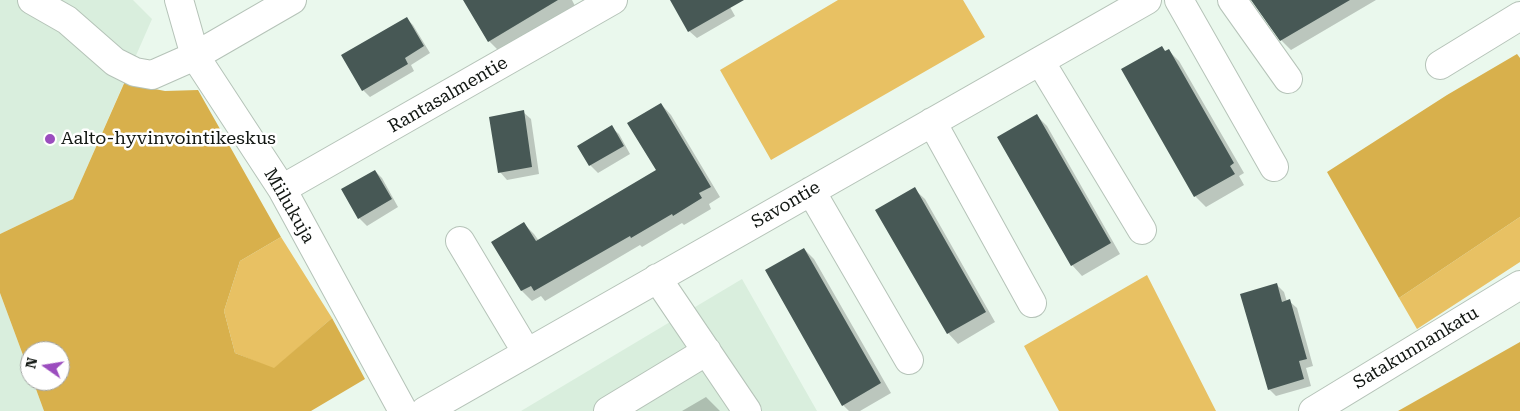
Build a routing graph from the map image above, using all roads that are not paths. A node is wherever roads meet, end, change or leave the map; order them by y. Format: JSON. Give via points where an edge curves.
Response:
{"nodes":[{"id":1,"x":32,"y":0,"type":"edge"},
{"id":2,"x":179,"y":0,"type":"edge"},
{"id":3,"x":292,"y":0,"type":"edge"},
{"id":4,"x":614,"y":0,"type":"edge"},
{"id":5,"x":1147,"y":0,"type":"edge"},
{"id":6,"x":1179,"y":0,"type":"edge"},
{"id":7,"x":1232,"y":0,"type":"edge"},
{"id":8,"x":1520,"y":16,"type":"edge"},
{"id":9,"x":194,"y":56,"type":"junction"},
{"id":10,"x":1040,"y":61,"type":"junction"},
{"id":11,"x":1440,"y":65,"type":"dead end"},
{"id":12,"x":1288,"y":79,"type":"dead end"},
{"id":13,"x":932,"y":122,"type":"junction"},
{"id":14,"x":1274,"y":167,"type":"dead end"},
{"id":15,"x":282,"y":189,"type":"junction"},
{"id":16,"x":811,"y":190,"type":"junction"},
{"id":17,"x":1142,"y":230,"type":"dead end"},
{"id":18,"x":460,"y":241,"type":"dead end"},
{"id":19,"x":657,"y":278,"type":"junction"},
{"id":20,"x":1520,"y":285,"type":"edge"},
{"id":21,"x":1032,"y":303,"type":"dead end"},
{"id":22,"x":707,"y":351,"type":"junction"},
{"id":23,"x":527,"y":353,"type":"junction"},
{"id":24,"x":909,"y":360,"type":"dead end"},
{"id":25,"x":403,"y":411,"type":"edge"},
{"id":26,"x":425,"y":411,"type":"edge"},
{"id":27,"x":608,"y":411,"type":"edge"},
{"id":28,"x":747,"y":411,"type":"edge"},
{"id":29,"x":1312,"y":411,"type":"edge"}],
"edges":[{"from":1,"to":9,"type":"street","via":[[67,20],[115,62],[135,72],[152,75]]},
{"from":2,"to":9,"type":"street","name":"Miilukuja"},
{"from":3,"to":9,"type":"street"},
{"from":4,"to":15,"type":"street","name":"Rantasalmentie"},
{"from":5,"to":10,"type":"street","name":"Savontie"},
{"from":6,"to":14,"type":"street"},
{"from":7,"to":12,"type":"street"},
{"from":8,"to":11,"type":"street"},
{"from":9,"to":15,"type":"street","name":"Miilukuja"},
{"from":10,"to":13,"type":"street","name":"Savontie"},
{"from":10,"to":17,"type":"street"},
{"from":13,"to":16,"type":"street","name":"Savontie"},
{"from":13,"to":21,"type":"street"},
{"from":15,"to":25,"type":"street","name":"Miilukuja"},
{"from":16,"to":19,"type":"street","name":"Savontie"},
{"from":16,"to":24,"type":"street"},
{"from":18,"to":23,"type":"street"},
{"from":19,"to":22,"type":"street"},
{"from":19,"to":23,"type":"street","name":"Savontie"},
{"from":20,"to":29,"type":"street","name":"Satakunnankatu"},
{"from":22,"to":27,"type":"street"},
{"from":22,"to":28,"type":"street"},
{"from":23,"to":26,"type":"street","name":"Savontie"}]}
